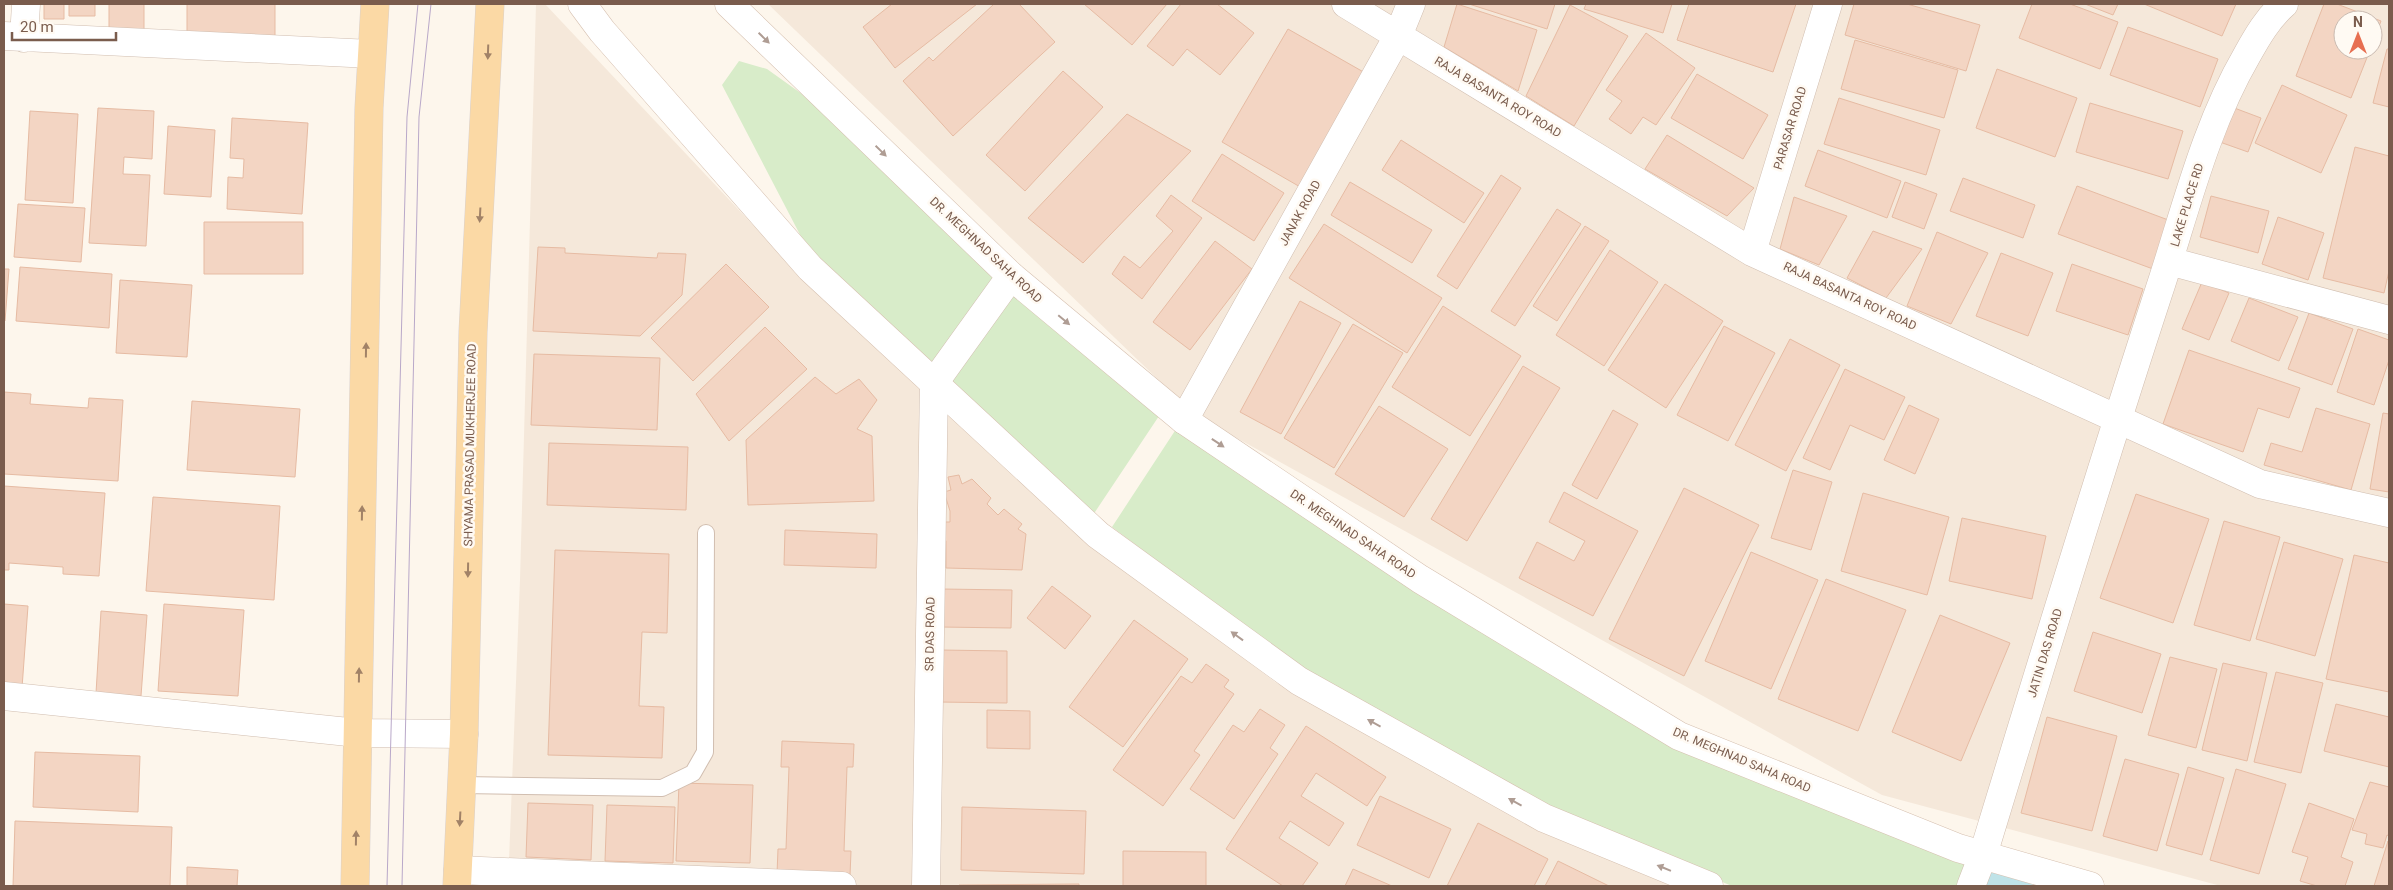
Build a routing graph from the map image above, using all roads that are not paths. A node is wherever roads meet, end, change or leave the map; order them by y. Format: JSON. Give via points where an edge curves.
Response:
{"nodes":[{"id":1,"x":26,"y":4,"type":"edge"},
{"id":2,"x":375,"y":4,"type":"edge"},
{"id":3,"x":490,"y":4,"type":"edge"},
{"id":4,"x":582,"y":4,"type":"edge"},
{"id":5,"x":729,"y":4,"type":"edge"},
{"id":6,"x":1346,"y":4,"type":"edge"},
{"id":7,"x":1411,"y":4,"type":"edge"},
{"id":8,"x":1828,"y":4,"type":"edge"},
{"id":9,"x":2284,"y":4,"type":"edge"},
{"id":10,"x":1398,"y":36,"type":"junction"},
{"id":11,"x":14,"y":37,"type":"edge"},
{"id":12,"x":371,"y":54,"type":"junction"},
{"id":13,"x":1752,"y":252,"type":"junction"},
{"id":14,"x":2169,"y":261,"type":"junction"},
{"id":15,"x":1011,"y":276,"type":"junction"},
{"id":16,"x":2389,"y":320,"type":"edge"},
{"id":17,"x":934,"y":383,"type":"junction"},
{"id":18,"x":2117,"y":419,"type":"junction"},
{"id":19,"x":1184,"y":420,"type":"junction"},
{"id":20,"x":2389,"y":513,"type":"edge"},
{"id":21,"x":706,"y":533,"type":"dead end"},
{"id":22,"x":4,"y":696,"type":"edge"},
{"id":23,"x":358,"y":733,"type":"junction"},
{"id":24,"x":464,"y":734,"type":"junction"},
{"id":25,"x":462,"y":785,"type":"junction"},
{"id":26,"x":1983,"y":855,"type":"junction"},
{"id":27,"x":457,"y":878,"type":"edge"},
{"id":28,"x":355,"y":886,"type":"edge"},
{"id":29,"x":842,"y":886,"type":"edge"},
{"id":30,"x":926,"y":886,"type":"edge"},
{"id":31,"x":1709,"y":886,"type":"edge"},
{"id":32,"x":1971,"y":886,"type":"edge"},
{"id":33,"x":2090,"y":886,"type":"edge"}],
"edges":[{"from":1,"to":11,"type":"street"},
{"from":2,"to":12,"type":"main road"},
{"from":3,"to":24,"type":"main road","name":"SHYAMA PRASAD MUKHERJEE ROAD","one_way":true,"via":[[473,332]]},
{"from":4,"to":17,"type":"street","via":[[602,31],[810,268]]},
{"from":5,"to":15,"type":"street","name":"DR. MEGHNAD SAHA ROAD","one_way":true},
{"from":6,"to":10,"type":"street","name":"RAJA BASANTA ROY ROAD"},
{"from":7,"to":10,"type":"street","name":"JANAK ROAD"},
{"from":8,"to":13,"type":"street","name":"PARASAR ROAD"},
{"from":9,"to":14,"type":"street","name":"LAKE PLACE RD","via":[[2276,10],[2229,85],[2208,136]]},
{"from":10,"to":13,"type":"street","name":"RAJA BASANTA ROY ROAD"},
{"from":10,"to":19,"type":"street","name":"JANAK ROAD"},
{"from":11,"to":12,"type":"street"},
{"from":23,"to":12,"type":"main road","one_way":true},
{"from":13,"to":18,"type":"street","name":"RAJA BASANTA ROY ROAD"},
{"from":14,"to":16,"type":"street"},
{"from":14,"to":18,"type":"street","name":"LAKE PLACE RD"},
{"from":15,"to":17,"type":"street"},
{"from":15,"to":19,"type":"street","name":"DR. MEGHNAD SAHA ROAD","one_way":true},
{"from":17,"to":30,"type":"street","name":"SR DAS ROAD"},
{"from":31,"to":17,"type":"street","one_way":true,"via":[[1544,818],[1299,681],[1098,536]]},
{"from":18,"to":20,"type":"street","name":"RAJA BASANTA ROY ROAD","via":[[2260,484]]},
{"from":18,"to":26,"type":"street","name":"JATIN DAS ROAD"},
{"from":19,"to":26,"type":"street","name":"DR. MEGHNAD SAHA ROAD","one_way":true,"via":[[1420,579],[1679,736],[1958,848]]},
{"from":21,"to":25,"type":"lane","via":[[705,752],[693,773],[662,788]]},
{"from":22,"to":23,"type":"street"},
{"from":23,"to":24,"type":"street"},
{"from":28,"to":23,"type":"main road","one_way":true},
{"from":24,"to":25,"type":"main road","name":"SHYAMA PRASAD MUKHERJEE ROAD"},
{"from":25,"to":27,"type":"main road","name":"SHYAMA PRASAD MUKHERJEE ROAD","one_way":true},
{"from":26,"to":32,"type":"street","name":"JATIN DAS ROAD"},
{"from":26,"to":33,"type":"street","name":"DR. MEGHNAD SAHA ROAD"},
{"from":27,"to":29,"type":"street"}]}
